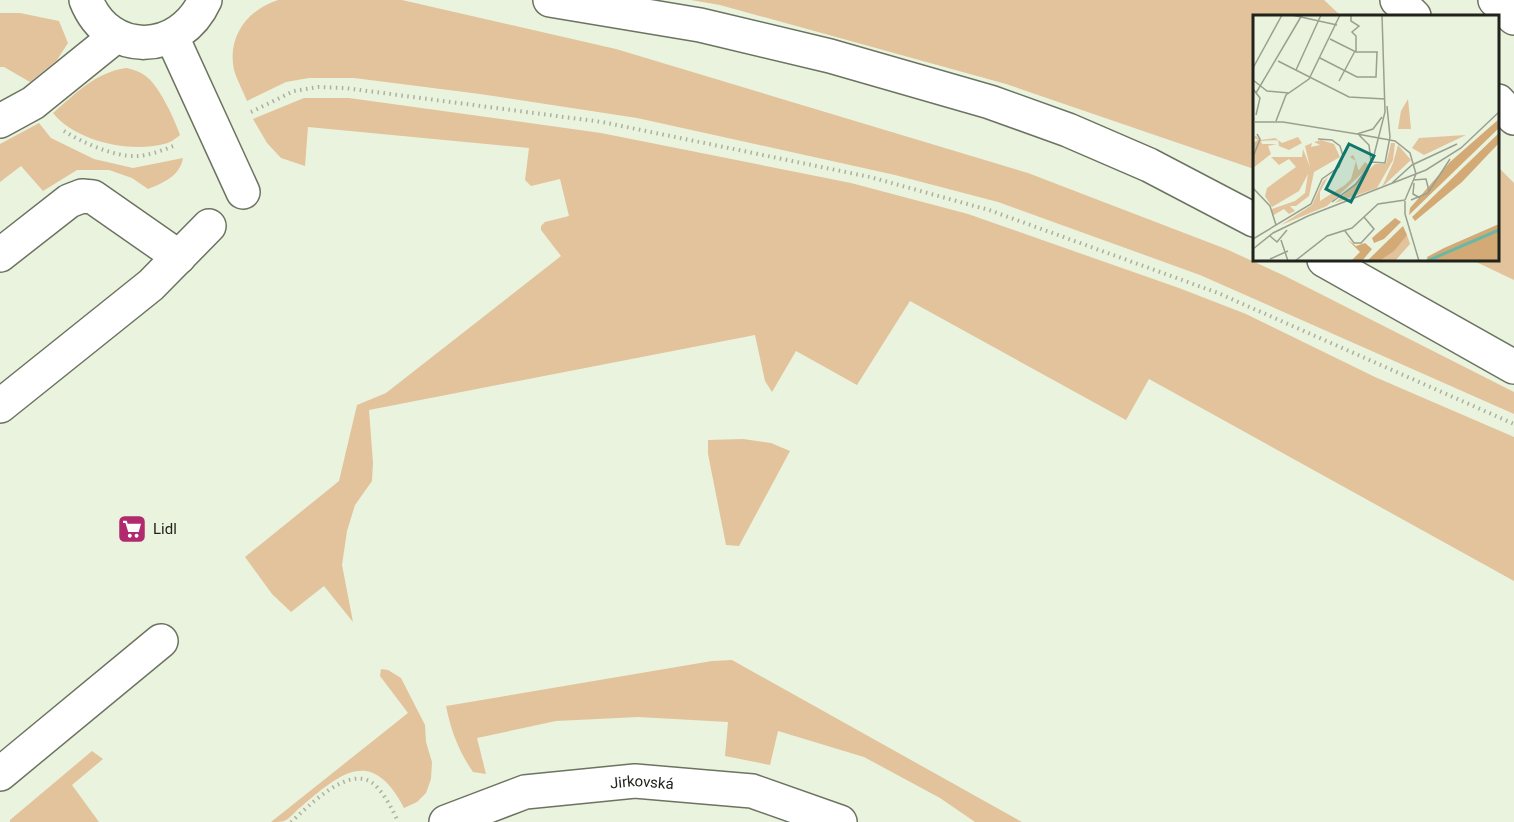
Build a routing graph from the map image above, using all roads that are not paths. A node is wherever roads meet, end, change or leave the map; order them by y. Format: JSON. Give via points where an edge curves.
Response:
{"nodes":[{"id":1,"x":86,"y":0,"type":"edge"},
{"id":2,"x":205,"y":0,"type":"edge"},
{"id":3,"x":550,"y":0,"type":"edge"},
{"id":4,"x":1397,"y":0,"type":"edge"},
{"id":5,"x":1495,"y":0,"type":"edge"},
{"id":6,"x":1413,"y":15,"type":"edge"},
{"id":7,"x":1514,"y":18,"type":"edge"},
{"id":8,"x":116,"y":36,"type":"junction"},
{"id":9,"x":172,"y":37,"type":"junction"},
{"id":10,"x":1499,"y":103,"type":"edge"},
{"id":11,"x":1514,"y":118,"type":"edge"},
{"id":12,"x":0,"y":121,"type":"edge"},
{"id":13,"x":243,"y":192,"type":"dead end"},
{"id":14,"x":1253,"y":219,"type":"edge"},
{"id":15,"x":209,"y":226,"type":"dead end"},
{"id":16,"x":0,"y":255,"type":"edge"},
{"id":17,"x":179,"y":257,"type":"junction"},
{"id":18,"x":1326,"y":261,"type":"edge"},
{"id":19,"x":1514,"y":367,"type":"edge"},
{"id":20,"x":0,"y":406,"type":"edge"},
{"id":21,"x":161,"y":641,"type":"dead end"},
{"id":22,"x":0,"y":774,"type":"edge"},
{"id":23,"x":479,"y":816,"type":"edge"},
{"id":24,"x":446,"y":822,"type":"edge"},
{"id":25,"x":840,"y":822,"type":"edge"}],
"edges":[{"from":1,"to":8,"type":"main road","via":[[90,11]]},
{"from":2,"to":9,"type":"main road","via":[[187,27]]},
{"from":3,"to":14,"type":"main road","via":[[700,25],[830,56],[990,102],[1149,165]]},
{"from":4,"to":6,"type":"main road"},
{"from":5,"to":7,"type":"main road"},
{"from":8,"to":9,"type":"main road","via":[[135,42]]},
{"from":8,"to":12,"type":"main road","via":[[33,103]]},
{"from":9,"to":13,"type":"main road"},
{"from":10,"to":11,"type":"main road"},
{"from":15,"to":17,"type":"main road"},
{"from":16,"to":17,"type":"main road","via":[[69,201],[82,196],[93,197]]},
{"from":17,"to":20,"type":"main road","via":[[151,285]]},
{"from":18,"to":19,"type":"main road"},
{"from":21,"to":22,"type":"main road"},
{"from":23,"to":24,"type":"main road","name":"Jirkovská"},
{"from":23,"to":25,"type":"main road","name":"Jirkovská","via":[[525,792],[635,781],[752,791]]}]}
